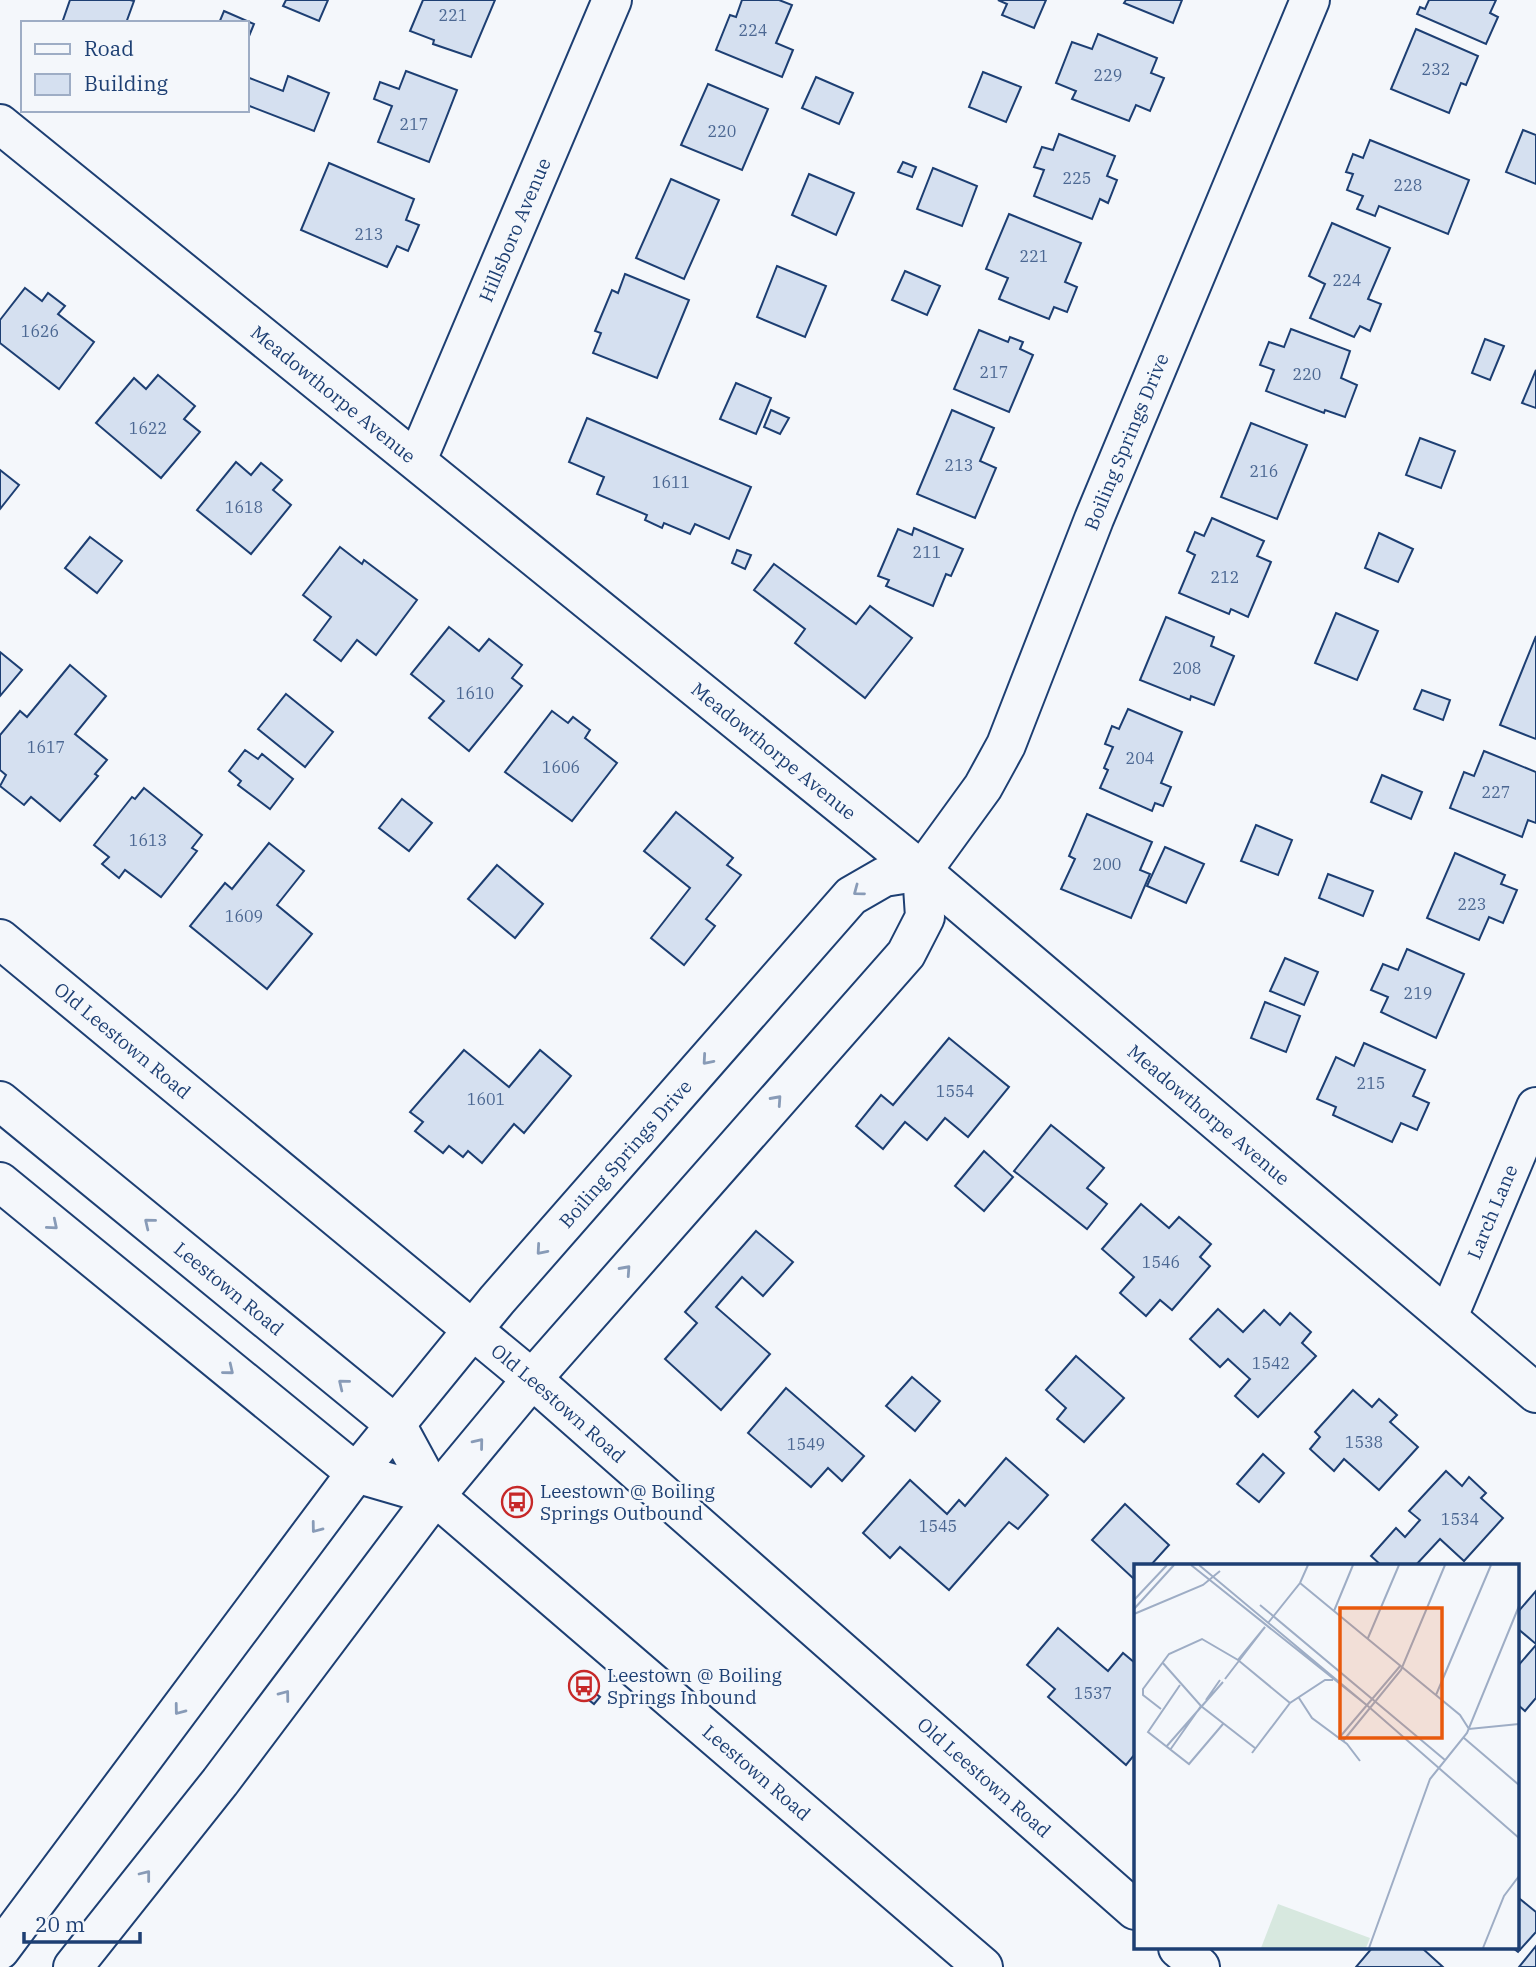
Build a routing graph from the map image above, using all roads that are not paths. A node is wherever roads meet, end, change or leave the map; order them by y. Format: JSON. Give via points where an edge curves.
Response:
{"nodes":[{"id":1,"x":612,"y":0,"type":"edge"},
{"id":2,"x":1310,"y":0,"type":"edge"},
{"id":3,"x":0,"y":124,"type":"edge"},
{"id":4,"x":417,"y":460,"type":"junction"},
{"id":5,"x":922,"y":872,"type":"junction"},
{"id":6,"x":0,"y":939,"type":"edge"},
{"id":7,"x":0,"y":1101,"type":"edge"},
{"id":8,"x":1536,"y":1107,"type":"edge"},
{"id":9,"x":0,"y":1182,"type":"edge"},
{"id":10,"x":1448,"y":1317,"type":"junction"},
{"id":11,"x":473,"y":1331,"type":"junction"},
{"id":12,"x":531,"y":1379,"type":"junction"},
{"id":13,"x":1536,"y":1393,"type":"edge"},
{"id":14,"x":397,"y":1426,"type":"junction"},
{"id":15,"x":356,"y":1473,"type":"junction"},
{"id":16,"x":435,"y":1496,"type":"junction"},
{"id":17,"x":1134,"y":1909,"type":"edge"},
{"id":18,"x":0,"y":1950,"type":"edge"},
{"id":19,"x":1180,"y":1950,"type":"edge"},
{"id":20,"x":73,"y":1967,"type":"edge"},
{"id":21,"x":983,"y":1967,"type":"edge"},
{"id":22,"x":1200,"y":1967,"type":"edge"}],
"edges":[{"from":1,"to":4,"type":"street","name":"Hillsboro Avenue"},
{"from":2,"to":5,"type":"street","name":"Boiling Springs Drive","via":[[1094,519],[1006,745],[983,787]]},
{"from":3,"to":4,"type":"street","name":"Meadowthorpe Avenue"},
{"from":4,"to":5,"type":"street","name":"Meadowthorpe Avenue"},
{"from":5,"to":10,"type":"street","name":"Meadowthorpe Avenue"},
{"from":5,"to":11,"type":"street","name":"Boiling Springs Drive","one_way":true,"via":[[884,877],[851,896]]},
{"from":12,"to":5,"type":"street","one_way":true,"via":[[906,954],[925,917]]},
{"from":6,"to":11,"type":"street","name":"Old Leestown Road"},
{"from":14,"to":7,"type":"street","name":"Leestown Road","one_way":true},
{"from":8,"to":10,"type":"street","name":"Larch Lane"},
{"from":9,"to":15,"type":"street","name":"Leestown Road","one_way":true},
{"from":10,"to":13,"type":"street","name":"Meadowthorpe Avenue"},
{"from":11,"to":12,"type":"street","name":"Old Leestown Road"},
{"from":11,"to":14,"type":"street","name":"Boiling Springs Drive"},
{"from":16,"to":12,"type":"street","one_way":true},
{"from":12,"to":17,"type":"street","name":"Old Leestown Road"},
{"from":14,"to":15,"type":"street","name":"Boiling Springs Drive"},
{"from":14,"to":16,"type":"street","name":"Leestown Road"},
{"from":15,"to":16,"type":"street","name":"Leestown Road"},
{"from":15,"to":18,"type":"street","name":"Boiling Springs Drive","one_way":true},
{"from":20,"to":16,"type":"street","one_way":true,"via":[[220,1782]]},
{"from":16,"to":21,"type":"street","name":"Leestown Road"},
{"from":19,"to":22,"type":"street"}]}
